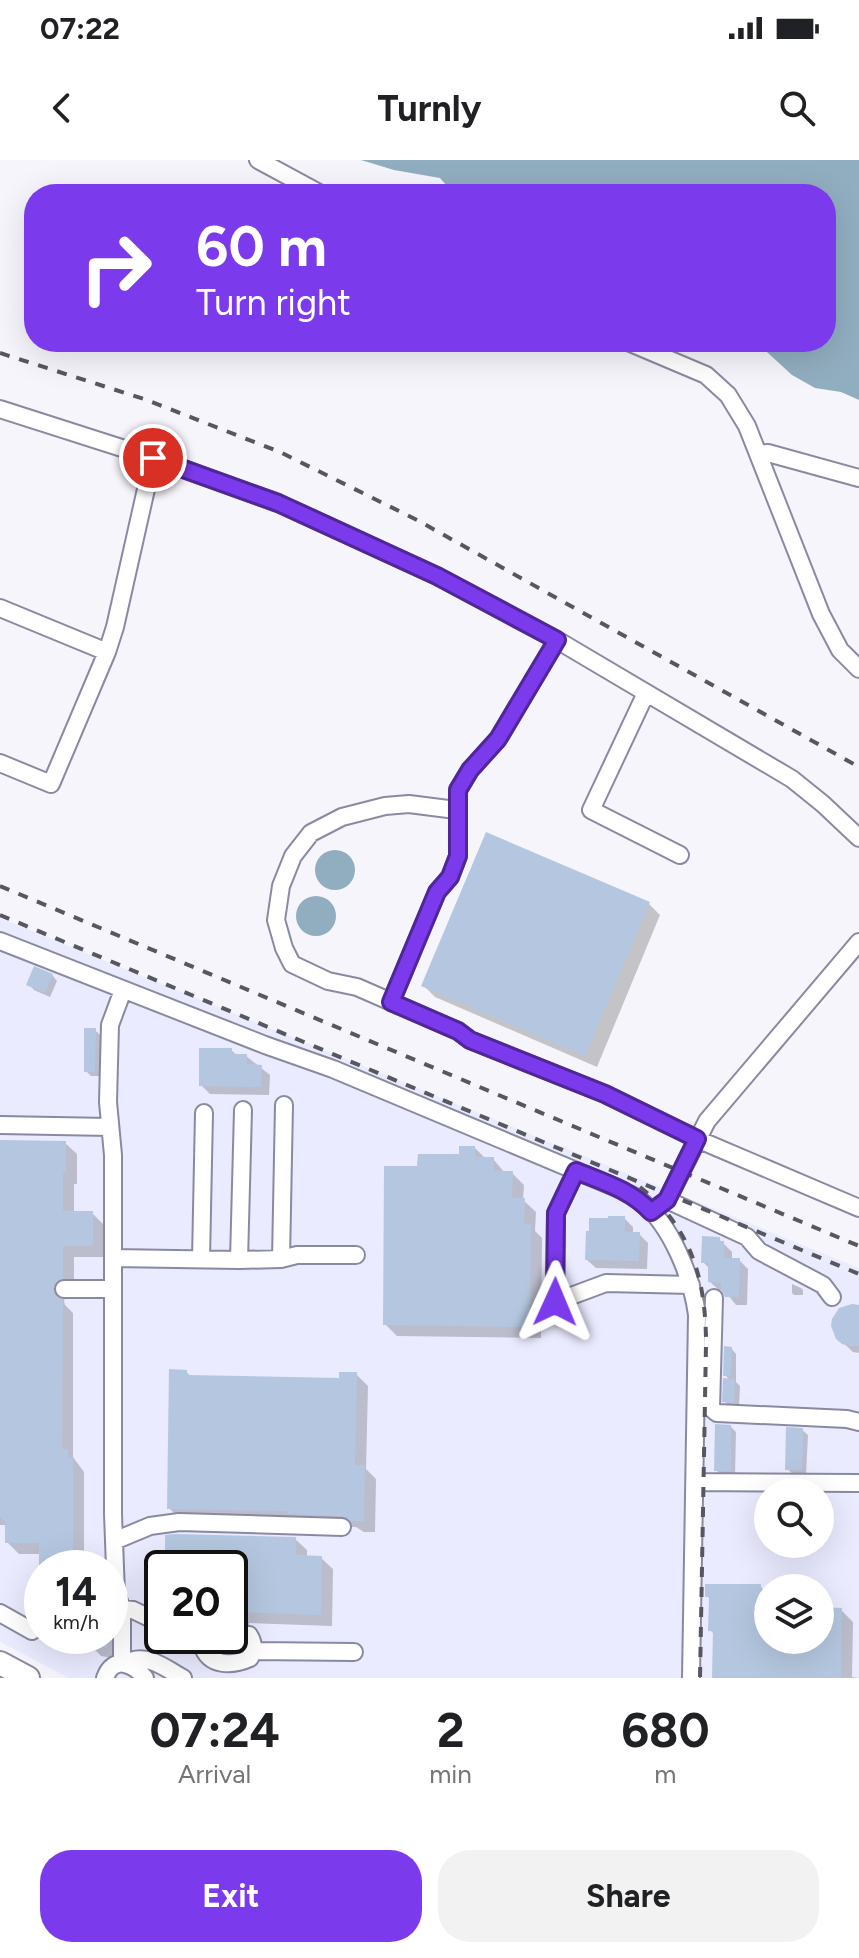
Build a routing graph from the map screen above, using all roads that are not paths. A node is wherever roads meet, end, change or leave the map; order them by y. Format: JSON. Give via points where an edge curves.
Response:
{"nodes":[{"id":1,"x":258,"y":160,"type":"edge"},
{"id":2,"x":302,"y":184,"type":"edge"},
{"id":3,"x":652,"y":352,"type":"edge"},
{"id":4,"x":0,"y":409,"type":"edge"},
{"id":5,"x":758,"y":454,"type":"junction"},
{"id":6,"x":153,"y":458,"type":"junction"},
{"id":7,"x":859,"y":478,"type":"edge"},
{"id":8,"x":0,"y":608,"type":"edge"},
{"id":9,"x":557,"y":640,"type":"junction"},
{"id":10,"x":107,"y":652,"type":"junction"},
{"id":11,"x":859,"y":669,"type":"edge"},
{"id":12,"x":646,"y":693,"type":"junction"},
{"id":13,"x":0,"y":763,"type":"edge"},
{"id":14,"x":456,"y":810,"type":"junction"},
{"id":15,"x":859,"y":838,"type":"edge"},
{"id":16,"x":680,"y":855,"type":"dead end"},
{"id":17,"x":0,"y":941,"type":"edge"},
{"id":18,"x":859,"y":942,"type":"edge"},
{"id":19,"x":123,"y":990,"type":"junction"},
{"id":20,"x":391,"y":1002,"type":"junction"},
{"id":21,"x":284,"y":1105,"type":"dead end"},
{"id":22,"x":243,"y":1110,"type":"dead end"},
{"id":23,"x":204,"y":1113,"type":"dead end"},
{"id":24,"x":0,"y":1125,"type":"edge"},
{"id":25,"x":110,"y":1127,"type":"junction"},
{"id":26,"x":697,"y":1139,"type":"junction"},
{"id":27,"x":576,"y":1171,"type":"junction"},
{"id":28,"x":667,"y":1200,"type":"junction"},
{"id":29,"x":859,"y":1208,"type":"edge"},
{"id":30,"x":651,"y":1212,"type":"junction"},
{"id":31,"x":356,"y":1255,"type":"dead end"},
{"id":32,"x":113,"y":1258,"type":"junction"},
{"id":33,"x":201,"y":1259,"type":"junction"},
{"id":34,"x":281,"y":1259,"type":"junction"},
{"id":35,"x":239,"y":1260,"type":"junction"},
{"id":36,"x":691,"y":1285,"type":"junction"},
{"id":37,"x":64,"y":1289,"type":"dead end"},
{"id":38,"x":113,"y":1289,"type":"junction"},
{"id":39,"x":832,"y":1297,"type":"dead end"},
{"id":40,"x":714,"y":1298,"type":"dead end"},
{"id":41,"x":859,"y":1422,"type":"edge"},
{"id":42,"x":695,"y":1482,"type":"junction"},
{"id":43,"x":859,"y":1483,"type":"edge"},
{"id":44,"x":342,"y":1527,"type":"dead end"},
{"id":45,"x":114,"y":1541,"type":"junction"},
{"id":46,"x":114,"y":1550,"type":"edge"},
{"id":47,"x":0,"y":1613,"type":"edge"},
{"id":48,"x":24,"y":1626,"type":"edge"},
{"id":49,"x":248,"y":1635,"type":"edge"},
{"id":50,"x":254,"y":1651,"type":"junction"},
{"id":51,"x":354,"y":1652,"type":"dead end"},
{"id":52,"x":206,"y":1654,"type":"edge"},
{"id":53,"x":0,"y":1663,"type":"edge"},
{"id":54,"x":123,"y":1671,"type":"edge"},
{"id":55,"x":28,"y":1678,"type":"edge"},
{"id":56,"x":105,"y":1678,"type":"edge"},
{"id":57,"x":145,"y":1678,"type":"edge"},
{"id":58,"x":183,"y":1678,"type":"edge"},
{"id":59,"x":691,"y":1678,"type":"edge"}],
"edges":[{"from":1,"to":2,"type":"lane"},
{"from":3,"to":5,"type":"lane","via":[[706,375],[728,395]]},
{"from":4,"to":6,"type":"lane"},
{"from":5,"to":7,"type":"lane"},
{"from":5,"to":11,"type":"lane","via":[[821,614],[840,650]]},
{"from":6,"to":9,"type":"lane","via":[[278,503],[437,576]]},
{"from":6,"to":10,"type":"lane"},
{"from":8,"to":10,"type":"lane"},
{"from":9,"to":12,"type":"lane"},
{"from":9,"to":14,"type":"lane","via":[[498,739],[458,790]]},
{"from":10,"to":13,"type":"lane","via":[[51,784]]},
{"from":12,"to":15,"type":"lane","via":[[792,779]]},
{"from":12,"to":16,"type":"lane","via":[[591,810]]},
{"from":14,"to":20,"type":"lane","via":[[458,856],[437,892]]},
{"from":14,"to":20,"type":"lane","via":[[409,804],[342,817],[311,833],[293,856],[281,886],[276,920],[292,964]]},
{"from":17,"to":19,"type":"lane"},
{"from":18,"to":26,"type":"lane"},
{"from":19,"to":25,"type":"lane","via":[[110,1025]]},
{"from":19,"to":27,"type":"lane","via":[[333,1069]]},
{"from":20,"to":26,"type":"lane"},
{"from":21,"to":34,"type":"lane"},
{"from":22,"to":35,"type":"lane"},
{"from":23,"to":33,"type":"lane"},
{"from":24,"to":25,"type":"lane"},
{"from":25,"to":32,"type":"lane"},
{"from":26,"to":28,"type":"lane"},
{"from":26,"to":29,"type":"lane"},
{"from":27,"to":30,"type":"lane","via":[[624,1191]]},
{"from":27,"to":36,"type":"lane","via":[[556,1213],[555,1302],[606,1283]]},
{"from":28,"to":30,"type":"lane"},
{"from":28,"to":39,"type":"lane","via":[[747,1237],[759,1251],[823,1285]]},
{"from":30,"to":36,"type":"lane","via":[[667,1232]]},
{"from":31,"to":34,"type":"lane"},
{"from":32,"to":33,"type":"lane"},
{"from":32,"to":38,"type":"lane"},
{"from":33,"to":35,"type":"lane"},
{"from":34,"to":35,"type":"lane"},
{"from":36,"to":42,"type":"lane","via":[[698,1332]]},
{"from":37,"to":38,"type":"lane"},
{"from":38,"to":45,"type":"lane"},
{"from":40,"to":41,"type":"lane","via":[[711,1408],[717,1413]]},
{"from":42,"to":43,"type":"lane"},
{"from":42,"to":59,"type":"lane"},
{"from":44,"to":45,"type":"lane","via":[[179,1522],[150,1526]]},
{"from":45,"to":46,"type":"lane"},
{"from":47,"to":48,"type":"lane"},
{"from":49,"to":50,"type":"lane"},
{"from":50,"to":51,"type":"lane"},
{"from":50,"to":52,"type":"lane","via":[[241,1662],[213,1661]]},
{"from":53,"to":55,"type":"highway"},
{"from":54,"to":56,"type":"lane","via":[[111,1667]]},
{"from":54,"to":57,"type":"lane","via":[[131,1665]]},
{"from":54,"to":58,"type":"lane","via":[[140,1657]]}]}
